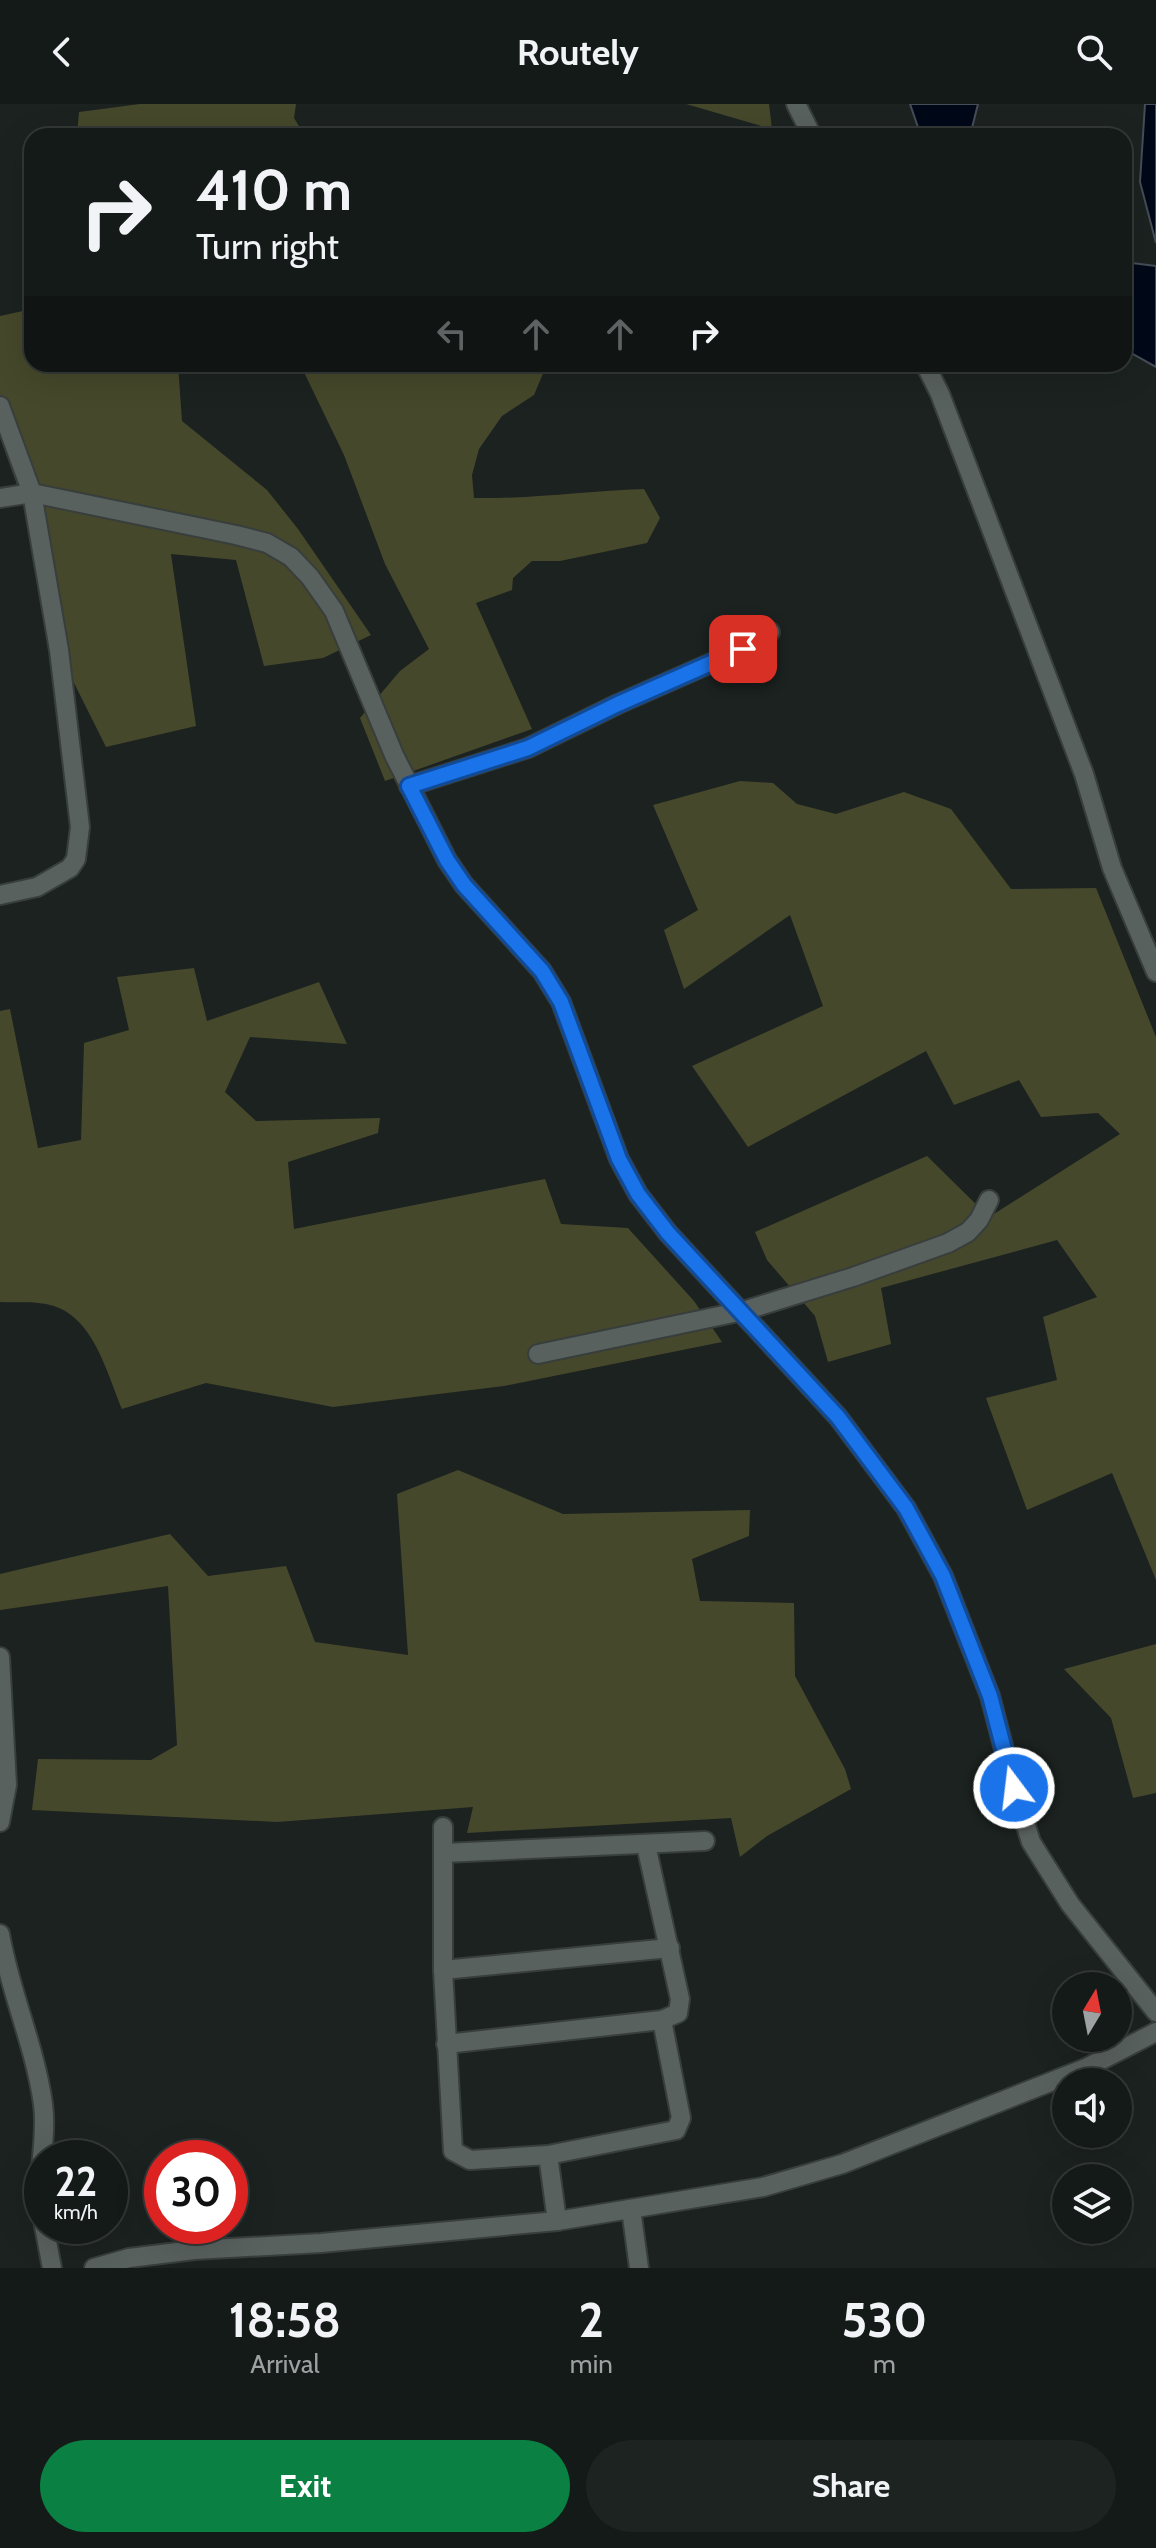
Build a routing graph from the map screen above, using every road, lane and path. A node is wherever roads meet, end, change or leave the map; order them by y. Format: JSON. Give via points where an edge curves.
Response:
{"nodes":[{"id":1,"x":796,"y":104,"type":"edge"},
{"id":2,"x":808,"y":128,"type":"edge"},
{"id":3,"x":929,"y":372,"type":"edge"},
{"id":4,"x":0,"y":406,"type":"edge"},
{"id":5,"x":32,"y":493,"type":"junction"},
{"id":6,"x":0,"y":498,"type":"edge"},
{"id":7,"x":770,"y":632,"type":"dead end"},
{"id":8,"x":409,"y":786,"type":"junction"},
{"id":9,"x":0,"y":895,"type":"edge"},
{"id":10,"x":1156,"y":972,"type":"edge"},
{"id":11,"x":989,"y":1200,"type":"dead end"},
{"id":12,"x":743,"y":1311,"type":"junction"},
{"id":13,"x":538,"y":1354,"type":"dead end"},
{"id":14,"x":0,"y":1657,"type":"edge"},
{"id":15,"x":0,"y":1822,"type":"edge"},
{"id":16,"x":443,"y":1827,"type":"dead end"},
{"id":17,"x":705,"y":1841,"type":"dead end"},
{"id":18,"x":646,"y":1845,"type":"junction"},
{"id":19,"x":444,"y":1853,"type":"junction"},
{"id":20,"x":0,"y":1934,"type":"edge"},
{"id":21,"x":670,"y":1948,"type":"junction"},
{"id":22,"x":443,"y":1970,"type":"junction"},
{"id":23,"x":1156,"y":2012,"type":"edge"},
{"id":24,"x":662,"y":2020,"type":"junction"},
{"id":25,"x":1156,"y":2032,"type":"edge"},
{"id":26,"x":446,"y":2044,"type":"junction"},
{"id":27,"x":43,"y":2140,"type":"edge"},
{"id":28,"x":548,"y":2155,"type":"junction"},
{"id":29,"x":631,"y":2209,"type":"junction"},
{"id":30,"x":557,"y":2221,"type":"junction"},
{"id":31,"x":47,"y":2244,"type":"edge"},
{"id":32,"x":52,"y":2268,"type":"edge"},
{"id":33,"x":94,"y":2268,"type":"edge"},
{"id":34,"x":639,"y":2268,"type":"edge"}],
"edges":[{"from":1,"to":2,"type":"street"},
{"from":3,"to":10,"type":"street","via":[[1044,665],[1112,868]]},
{"from":4,"to":5,"type":"street"},
{"from":5,"to":6,"type":"street"},
{"from":5,"to":8,"type":"street","via":[[236,535],[267,543],[291,557],[334,611]]},
{"from":5,"to":9,"type":"street","via":[[69,717],[80,827],[76,859],[60,876]]},
{"from":7,"to":8,"type":"street","via":[[528,748]]},
{"from":8,"to":12,"type":"street","via":[[464,885],[542,971],[561,1002],[619,1159],[638,1194]]},
{"from":11,"to":12,"type":"street","via":[[975,1225],[948,1243]]},
{"from":12,"to":13,"type":"street"},
{"from":12,"to":23,"type":"street","via":[[838,1417],[906,1508],[943,1576],[990,1696],[1031,1842],[1070,1904]]},
{"from":14,"to":15,"type":"street","via":[[7,1785]]},
{"from":16,"to":19,"type":"street"},
{"from":17,"to":18,"type":"street"},
{"from":18,"to":19,"type":"street"},
{"from":18,"to":21,"type":"street"},
{"from":19,"to":22,"type":"street"},
{"from":20,"to":27,"type":"street","via":[[41,2088]]},
{"from":21,"to":22,"type":"street"},
{"from":21,"to":24,"type":"street","via":[[680,2007],[673,2017]]},
{"from":22,"to":26,"type":"street"},
{"from":24,"to":26,"type":"street"},
{"from":24,"to":28,"type":"street","via":[[681,2118],[676,2130]]},
{"from":25,"to":29,"type":"street","via":[[1086,2068],[829,2169],[763,2187]]},
{"from":26,"to":28,"type":"street","via":[[453,2151],[470,2160]]},
{"from":28,"to":30,"type":"street"},
{"from":29,"to":30,"type":"street"},
{"from":29,"to":34,"type":"street"},
{"from":30,"to":33,"type":"street","via":[[194,2250]]},
{"from":31,"to":32,"type":"street"}]}
